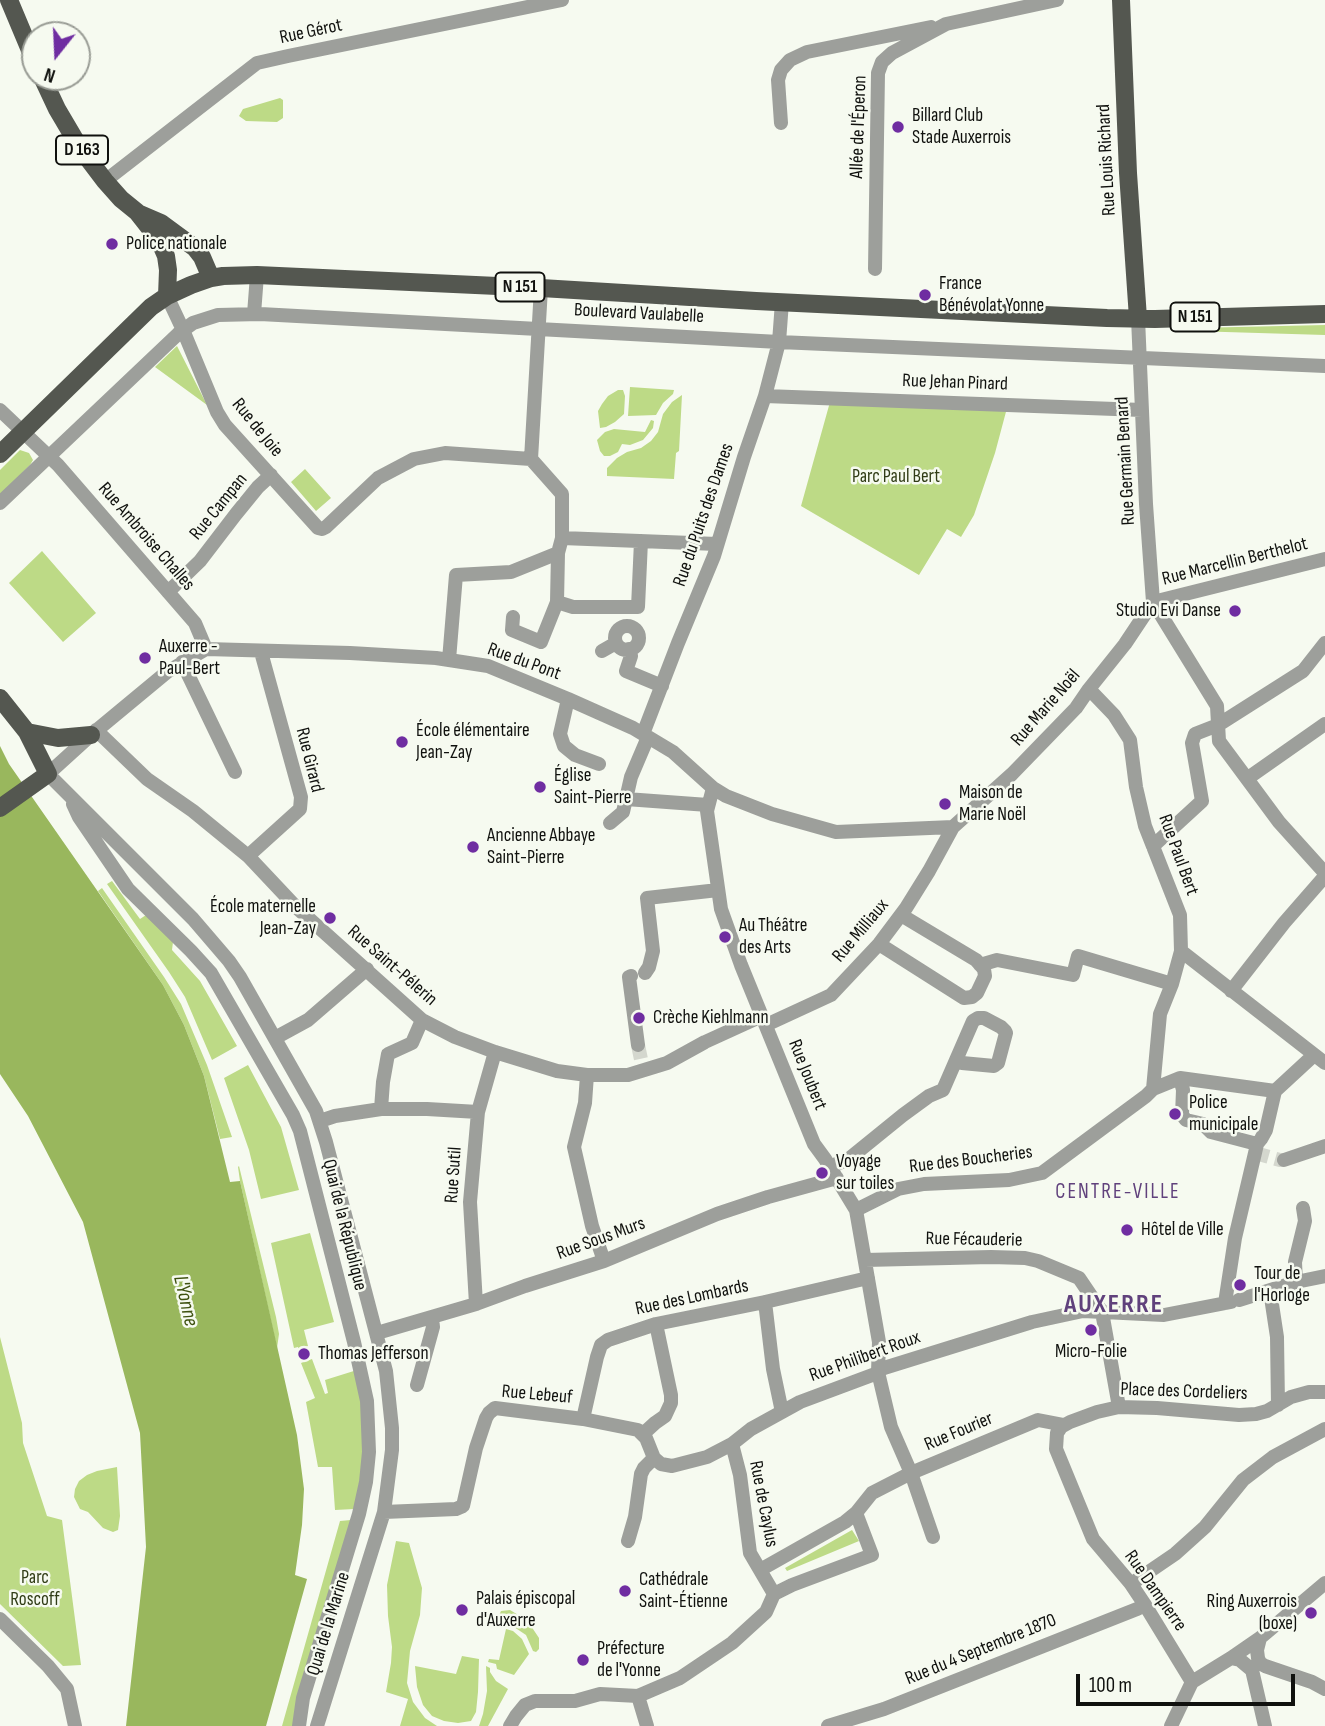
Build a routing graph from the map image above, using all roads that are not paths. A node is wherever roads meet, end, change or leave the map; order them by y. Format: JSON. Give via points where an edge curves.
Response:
{"nodes":[{"id":1,"x":9,"y":0,"type":"edge"},
{"id":2,"x":562,"y":0,"type":"edge"},
{"id":3,"x":1056,"y":0,"type":"edge"},
{"id":4,"x":1121,"y":0,"type":"edge"},
{"id":5,"x":946,"y":24,"type":"junction"},
{"id":6,"x":21,"y":29,"type":"edge"},
{"id":7,"x":49,"y":91,"type":"edge"},
{"id":8,"x":781,"y":123,"type":"dead end"},
{"id":9,"x":105,"y":181,"type":"junction"},
{"id":10,"x":137,"y":212,"type":"junction"},
{"id":11,"x":875,"y":269,"type":"dead end"},
{"id":12,"x":257,"y":275,"type":"junction"},
{"id":13,"x":211,"y":278,"type":"junction"},
{"id":14,"x":541,"y":288,"type":"junction"},
{"id":15,"x":166,"y":296,"type":"junction"},
{"id":16,"x":782,"y":302,"type":"junction"},
{"id":17,"x":254,"y":314,"type":"junction"},
{"id":18,"x":1325,"y":314,"type":"edge"},
{"id":19,"x":1138,"y":318,"type":"junction"},
{"id":20,"x":183,"y":330,"type":"junction"},
{"id":21,"x":539,"y":330,"type":"junction"},
{"id":22,"x":779,"y":342,"type":"junction"},
{"id":23,"x":1140,"y":358,"type":"junction"},
{"id":24,"x":1325,"y":366,"type":"edge"},
{"id":25,"x":765,"y":396,"type":"junction"},
{"id":26,"x":0,"y":410,"type":"edge"},
{"id":27,"x":1142,"y":410,"type":"junction"},
{"id":28,"x":23,"y":431,"type":"junction"},
{"id":29,"x":0,"y":454,"type":"edge"},
{"id":30,"x":49,"y":455,"type":"junction"},
{"id":31,"x":531,"y":459,"type":"junction"},
{"id":32,"x":271,"y":475,"type":"junction"},
{"id":33,"x":0,"y":503,"type":"edge"},
{"id":34,"x":562,"y":538,"type":"junction"},
{"id":35,"x":641,"y":541,"type":"junction"},
{"id":36,"x":718,"y":544,"type":"junction"},
{"id":37,"x":558,"y":553,"type":"junction"},
{"id":38,"x":1325,"y":559,"type":"edge"},
{"id":39,"x":168,"y":592,"type":"junction"},
{"id":40,"x":556,"y":602,"type":"junction"},
{"id":41,"x":1153,"y":602,"type":"junction"},
{"id":42,"x":638,"y":607,"type":"junction"},
{"id":43,"x":513,"y":617,"type":"dead end"},
{"id":44,"x":1325,"y":643,"type":"edge"},
{"id":45,"x":623,"y":646,"type":"junction"},
{"id":46,"x":206,"y":649,"type":"junction"},
{"id":47,"x":602,"y":650,"type":"dead end"},
{"id":48,"x":261,"y":652,"type":"junction"},
{"id":49,"x":449,"y":660,"type":"junction"},
{"id":50,"x":182,"y":662,"type":"junction"},
{"id":51,"x":662,"y":686,"type":"junction"},
{"id":52,"x":1089,"y":689,"type":"junction"},
{"id":53,"x":0,"y":698,"type":"edge"},
{"id":54,"x":568,"y":699,"type":"junction"},
{"id":55,"x":1325,"y":724,"type":"edge"},
{"id":56,"x":1218,"y":725,"type":"junction"},
{"id":57,"x":27,"y":732,"type":"junction"},
{"id":58,"x":94,"y":733,"type":"junction"},
{"id":59,"x":645,"y":736,"type":"junction"},
{"id":60,"x":599,"y":764,"type":"dead end"},
{"id":61,"x":235,"y":772,"type":"dead end"},
{"id":62,"x":48,"y":774,"type":"junction"},
{"id":63,"x":1248,"y":778,"type":"junction"},
{"id":64,"x":713,"y":788,"type":"junction"},
{"id":65,"x":70,"y":797,"type":"junction"},
{"id":66,"x":626,"y":799,"type":"junction"},
{"id":67,"x":708,"y":806,"type":"junction"},
{"id":68,"x":0,"y":808,"type":"edge"},
{"id":69,"x":610,"y":823,"type":"dead end"},
{"id":70,"x":953,"y":827,"type":"junction"},
{"id":71,"x":1153,"y":846,"type":"junction"},
{"id":72,"x":247,"y":856,"type":"junction"},
{"id":73,"x":1325,"y":874,"type":"edge"},
{"id":74,"x":718,"y":890,"type":"junction"},
{"id":75,"x":901,"y":915,"type":"junction"},
{"id":76,"x":879,"y":944,"type":"junction"},
{"id":77,"x":1181,"y":951,"type":"junction"},
{"id":78,"x":980,"y":965,"type":"junction"},
{"id":79,"x":367,"y":969,"type":"junction"},
{"id":80,"x":1172,"y":984,"type":"junction"},
{"id":81,"x":1231,"y":990,"type":"junction"},
{"id":82,"x":972,"y":997,"type":"junction"},
{"id":83,"x":978,"y":1018,"type":"junction"},
{"id":84,"x":422,"y":1020,"type":"junction"},
{"id":85,"x":764,"y":1021,"type":"junction"},
{"id":86,"x":275,"y":1038,"type":"junction"},
{"id":87,"x":638,"y":1045,"type":"tunnel mouth"},
{"id":88,"x":495,"y":1052,"type":"junction"},
{"id":89,"x":1319,"y":1059,"type":"edge"},
{"id":90,"x":957,"y":1061,"type":"junction"},
{"id":91,"x":587,"y":1074,"type":"junction"},
{"id":92,"x":1180,"y":1079,"type":"junction"},
{"id":93,"x":1153,"y":1089,"type":"junction"},
{"id":94,"x":1275,"y":1091,"type":"junction"},
{"id":95,"x":382,"y":1109,"type":"junction"},
{"id":96,"x":478,"y":1112,"type":"junction"},
{"id":97,"x":320,"y":1121,"type":"junction"},
{"id":98,"x":1257,"y":1144,"type":"junction"},
{"id":99,"x":1325,"y":1146,"type":"edge"},
{"id":100,"x":1284,"y":1160,"type":"tunnel mouth"},
{"id":101,"x":834,"y":1173,"type":"junction"},
{"id":102,"x":1303,"y":1208,"type":"dead end"},
{"id":103,"x":856,"y":1210,"type":"junction"},
{"id":104,"x":865,"y":1260,"type":"junction"},
{"id":105,"x":604,"y":1261,"type":"junction"},
{"id":106,"x":1325,"y":1276,"type":"edge"},
{"id":107,"x":868,"y":1278,"type":"junction"},
{"id":108,"x":1296,"y":1282,"type":"junction"},
{"id":109,"x":1270,"y":1291,"type":"junction"},
{"id":110,"x":1232,"y":1301,"type":"junction"},
{"id":111,"x":765,"y":1302,"type":"junction"},
{"id":112,"x":476,"y":1304,"type":"junction"},
{"id":113,"x":1102,"y":1312,"type":"junction"},
{"id":114,"x":432,"y":1318,"type":"junction"},
{"id":115,"x":656,"y":1324,"type":"junction"},
{"id":116,"x":377,"y":1333,"type":"junction"},
{"id":117,"x":878,"y":1372,"type":"junction"},
{"id":118,"x":417,"y":1385,"type":"dead end"},
{"id":119,"x":1325,"y":1392,"type":"edge"},
{"id":120,"x":1278,"y":1405,"type":"junction"},
{"id":121,"x":1119,"y":1407,"type":"junction"},
{"id":122,"x":782,"y":1412,"type":"junction"},
{"id":123,"x":583,"y":1419,"type":"junction"},
{"id":124,"x":1064,"y":1425,"type":"junction"},
{"id":125,"x":1325,"y":1429,"type":"edge"},
{"id":126,"x":638,"y":1431,"type":"junction"},
{"id":127,"x":732,"y":1444,"type":"junction"},
{"id":128,"x":654,"y":1458,"type":"junction"},
{"id":129,"x":911,"y":1473,"type":"junction"},
{"id":130,"x":384,"y":1512,"type":"junction"},
{"id":131,"x":856,"y":1513,"type":"junction"},
{"id":132,"x":377,"y":1533,"type":"joint"},
{"id":133,"x":933,"y":1537,"type":"dead end"},
{"id":134,"x":628,"y":1541,"type":"dead end"},
{"id":135,"x":760,"y":1570,"type":"junction"},
{"id":136,"x":1325,"y":1583,"type":"edge"},
{"id":137,"x":1130,"y":1584,"type":"junction"},
{"id":138,"x":774,"y":1594,"type":"junction"},
{"id":139,"x":1145,"y":1605,"type":"junction"},
{"id":140,"x":0,"y":1619,"type":"edge"},
{"id":141,"x":1260,"y":1638,"type":"junction"},
{"id":142,"x":1231,"y":1658,"type":"junction"},
{"id":143,"x":1192,"y":1682,"type":"junction"},
{"id":144,"x":1325,"y":1689,"type":"edge"},
{"id":145,"x":638,"y":1696,"type":"junction"},
{"id":146,"x":75,"y":1726,"type":"edge"},
{"id":147,"x":299,"y":1726,"type":"edge"},
{"id":148,"x":317,"y":1726,"type":"edge"},
{"id":149,"x":510,"y":1726,"type":"edge"},
{"id":150,"x":647,"y":1726,"type":"edge"},
{"id":151,"x":828,"y":1726,"type":"edge"},
{"id":152,"x":1171,"y":1726,"type":"edge"},
{"id":153,"x":1265,"y":1726,"type":"edge"}],
"edges":[{"from":1,"to":6,"type":"main road"},
{"from":2,"to":9,"type":"street","name":"Rue Gérot","via":[[257,64]]},
{"from":3,"to":5,"type":"street","name":"Allée de l'Éperon"},
{"from":4,"to":19,"type":"main road","name":"Rue Louis Richard"},
{"from":5,"to":8,"type":"street","name":"Allée de l'Éperon","via":[[807,52],[790,60],[778,80]]},
{"from":5,"to":11,"type":"street","name":"Allée de l'Éperon","via":[[892,53],[878,73]]},
{"from":7,"to":9,"type":"main road","number":"D 163","via":[[80,148]]},
{"from":9,"to":10,"type":"main road","number":"D 163"},
{"from":10,"to":13,"type":"main road","via":[[195,248]]},
{"from":10,"to":15,"type":"main road","number":"D 163","via":[[166,256]]},
{"from":12,"to":13,"type":"main road","name":"Boulevard Vaulabelle","number":"N 151"},
{"from":12,"to":14,"type":"main road","name":"Boulevard Vaulabelle","number":"N 151"},
{"from":12,"to":17,"type":"street"},
{"from":13,"to":15,"type":"main road","name":"Boulevard Vaulabelle","number":"N 151"},
{"from":14,"to":16,"type":"main road","name":"Boulevard Vaulabelle","number":"N 151"},
{"from":14,"to":21,"type":"street"},
{"from":15,"to":20,"type":"street","name":"Rue de Joie"},
{"from":15,"to":28,"type":"main road","name":"Boulevard Vaulabelle","number":"N 151"},
{"from":16,"to":19,"type":"main road","name":"Boulevard Vaulabelle","number":"N 151"},
{"from":16,"to":22,"type":"street","name":"Rue du Puits des Dames"},
{"from":17,"to":20,"type":"street","name":"Boulevard Vaulabelle","via":[[218,315]]},
{"from":17,"to":21,"type":"street","name":"Boulevard Vaulabelle"},
{"from":18,"to":19,"type":"main road","number":"N 151"},
{"from":19,"to":23,"type":"street","name":"Rue Germain Benard"},
{"from":20,"to":30,"type":"street","name":"Boulevard Vaulabelle"},
{"from":20,"to":32,"type":"street","name":"Rue de Joie","via":[[217,412]]},
{"from":21,"to":22,"type":"street","name":"Boulevard Vaulabelle"},
{"from":21,"to":31,"type":"street"},
{"from":22,"to":23,"type":"street","name":"Boulevard Vaulabelle"},
{"from":22,"to":25,"type":"street","name":"Rue du Puits des Dames"},
{"from":23,"to":24,"type":"street","name":"Boulevard Vaulabelle"},
{"from":23,"to":27,"type":"street","name":"Rue Germain Benard"},
{"from":25,"to":27,"type":"street","name":"Rue Jehan Pinard"},
{"from":25,"to":36,"type":"street","name":"Rue du Puits des Dames"},
{"from":26,"to":28,"type":"street","name":"Rue Ambroise Challes"},
{"from":27,"to":41,"type":"street","name":"Rue Germain Benard"},
{"from":28,"to":29,"type":"main road","name":"Boulevard Vaulabelle","number":"N 151"},
{"from":28,"to":30,"type":"street","name":"Rue Ambroise Challes"},
{"from":30,"to":33,"type":"street","name":"Boulevard Vaulabelle"},
{"from":30,"to":39,"type":"street","name":"Rue Ambroise Challes"},
{"from":31,"to":32,"type":"street","name":"Rue de Joie","via":[[445,453],[414,458],[378,478],[322,530]]},
{"from":31,"to":34,"type":"street","via":[[562,494]]},
{"from":32,"to":39,"type":"street","name":"Rue Campan","via":[[201,561]]},
{"from":34,"to":35,"type":"street"},
{"from":34,"to":37,"type":"street"},
{"from":35,"to":36,"type":"street"},
{"from":35,"to":42,"type":"street"},
{"from":36,"to":51,"type":"street","name":"Rue du Puits des Dames"},
{"from":37,"to":40,"type":"street"},
{"from":37,"to":49,"type":"street","via":[[511,572],[456,575]]},
{"from":38,"to":41,"type":"street","name":"Rue Marcellin Berthelot"},
{"from":39,"to":46,"type":"street","name":"Rue Ambroise Challes","via":[[195,623]]},
{"from":40,"to":42,"type":"street","via":[[573,607]]},
{"from":40,"to":43,"type":"street","via":[[541,642],[512,630]]},
{"from":41,"to":52,"type":"street","name":"Rue Marie Noël"},
{"from":41,"to":56,"type":"street","via":[[1217,706]]},
{"from":42,"to":45,"type":"street","via":[[632,628],[638,639],[635,646]]},
{"from":44,"to":56,"type":"street","via":[[1303,671]]},
{"from":45,"to":47,"type":"street"},
{"from":45,"to":51,"type":"street","via":[[631,656],[626,671]]},
{"from":46,"to":48,"type":"street","name":"Rue du Pont"},
{"from":46,"to":50,"type":"street"},
{"from":48,"to":49,"type":"street","name":"Rue du Pont"},
{"from":48,"to":72,"type":"street","name":"Rue Girard","via":[[301,797],[300,809]]},
{"from":49,"to":54,"type":"street","name":"Rue du Pont","via":[[488,666]]},
{"from":50,"to":58,"type":"street"},
{"from":50,"to":61,"type":"street"},
{"from":51,"to":59,"type":"street","name":"Rue du Puits des Dames"},
{"from":52,"to":70,"type":"street","name":"Rue Marie Noël","via":[[1012,774]]},
{"from":52,"to":71,"type":"street","name":"Rue Paul Bert","via":[[1130,740],[1136,788]]},
{"from":53,"to":57,"type":"main road"},
{"from":54,"to":59,"type":"street","name":"Rue du Pont"},
{"from":54,"to":60,"type":"street","via":[[560,734],[564,746]]},
{"from":55,"to":63,"type":"street"},
{"from":56,"to":63,"type":"street","via":[[1219,741]]},
{"from":56,"to":71,"type":"street","via":[[1195,734],[1192,743],[1202,801]]},
{"from":57,"to":58,"type":"main road","via":[[58,738]]},
{"from":57,"to":62,"type":"main road"},
{"from":58,"to":62,"type":"street"},
{"from":58,"to":72,"type":"street","name":"Rue Saint-Pélerin"},
{"from":59,"to":64,"type":"street","name":"Rue du Pont","via":[[673,752]]},
{"from":59,"to":66,"type":"street","name":"Rue du Puits des Dames"},
{"from":62,"to":65,"type":"street","name":"Quai de la République"},
{"from":62,"to":68,"type":"main road"},
{"from":63,"to":73,"type":"street"},
{"from":64,"to":67,"type":"street","name":"Rue Joubert"},
{"from":64,"to":70,"type":"street","name":"Rue du Pont","via":[[772,814],[836,832]]},
{"from":65,"to":86,"type":"street","name":"Quai de la République","via":[[212,940],[240,977]]},
{"from":65,"to":147,"type":"street","name":"Quai de la République","via":[[128,890],[211,974],[293,1115],[357,1353],[369,1429],[366,1482],[303,1698]]},
{"from":66,"to":67,"type":"street"},
{"from":66,"to":69,"type":"street","name":"Rue du Puits des Dames","via":[[623,812]]},
{"from":67,"to":74,"type":"street","name":"Rue Joubert"},
{"from":70,"to":75,"type":"street","name":"Rue Milliaux"},
{"from":71,"to":77,"type":"street","name":"Rue Paul Bert","via":[[1180,915]]},
{"from":72,"to":79,"type":"street","name":"Rue Saint-Pélerin","via":[[296,907]]},
{"from":73,"to":81,"type":"street"},
{"from":74,"to":85,"type":"street","name":"Rue Joubert"},
{"from":74,"to":87,"type":"street","via":[[647,898],[653,951],[649,967],[629,977]]},
{"from":75,"to":76,"type":"street","name":"Rue Milliaux"},
{"from":75,"to":78,"type":"street"},
{"from":76,"to":82,"type":"street","via":[[962,996]]},
{"from":76,"to":85,"type":"street","name":"Rue Milliaux","via":[[831,995]]},
{"from":77,"to":80,"type":"street","name":"Rue Paul Bert"},
{"from":77,"to":81,"type":"street"},
{"from":78,"to":80,"type":"street","via":[[997,960],[1073,975],[1078,956]]},
{"from":78,"to":82,"type":"street","via":[[985,976]]},
{"from":79,"to":84,"type":"street","name":"Rue Saint-Pélerin"},
{"from":79,"to":86,"type":"street","via":[[308,1020]]},
{"from":80,"to":93,"type":"street","name":"Rue Paul Bert","via":[[1160,1014]]},
{"from":81,"to":89,"type":"street"},
{"from":82,"to":83,"type":"street"},
{"from":83,"to":90,"type":"street","name":"Rue Sous Murs"},
{"from":83,"to":90,"type":"street","via":[[1006,1033],[998,1063],[988,1067]]},
{"from":84,"to":88,"type":"street","name":"Rue Saint-Pélerin"},
{"from":84,"to":95,"type":"street","via":[[412,1043],[388,1054]]},
{"from":85,"to":91,"type":"street","name":"Rue Saint-Pélerin","via":[[628,1075]]},
{"from":85,"to":101,"type":"street","name":"Rue Joubert","via":[[814,1144]]},
{"from":86,"to":97,"type":"street","name":"Quai de la République"},
{"from":88,"to":91,"type":"street","name":"Rue Saint-Pélerin","via":[[557,1071]]},
{"from":88,"to":96,"type":"street","name":"Rue Sutil"},
{"from":89,"to":94,"type":"street"},
{"from":90,"to":101,"type":"street","name":"Rue Sous Murs","via":[[943,1090],[929,1096]]},
{"from":91,"to":105,"type":"street","via":[[574,1147]]},
{"from":92,"to":93,"type":"street","name":"Rue des Boucheries"},
{"from":92,"to":94,"type":"street"},
{"from":92,"to":98,"type":"street","via":[[1183,1118],[1203,1124],[1211,1132]]},
{"from":93,"to":103,"type":"street","name":"Rue des Boucheries","via":[[1042,1173],[898,1189]]},
{"from":94,"to":98,"type":"street","via":[[1264,1135]]},
{"from":95,"to":96,"type":"street"},
{"from":95,"to":97,"type":"street"},
{"from":96,"to":112,"type":"street","name":"Rue Sutil","via":[[470,1202]]},
{"from":97,"to":116,"type":"street","name":"Quai de la République"},
{"from":98,"to":110,"type":"street","via":[[1235,1238]]},
{"from":99,"to":100,"type":"street"},
{"from":101,"to":103,"type":"street","name":"Rue Joubert"},
{"from":101,"to":105,"type":"street","name":"Rue Sous Murs","via":[[717,1214]]},
{"from":102,"to":108,"type":"street"},
{"from":103,"to":104,"type":"street","name":"Rue Joubert"},
{"from":104,"to":107,"type":"street","name":"Rue Joubert"},
{"from":104,"to":113,"type":"street","name":"Rue Fécauderie","via":[[1025,1258],[1079,1278]]},
{"from":105,"to":112,"type":"street","name":"Rue Sous Murs"},
{"from":106,"to":108,"type":"street","name":"Rue Philibert Roux"},
{"from":107,"to":111,"type":"street","name":"Rue des Lombards"},
{"from":107,"to":117,"type":"street","name":"Rue Joubert","via":[[879,1342]]},
{"from":108,"to":109,"type":"street","name":"Rue Philibert Roux"},
{"from":109,"to":110,"type":"street","name":"Rue Philibert Roux"},
{"from":109,"to":120,"type":"street","via":[[1277,1337]]},
{"from":110,"to":113,"type":"street","name":"Rue Philibert Roux","via":[[1164,1315]]},
{"from":111,"to":115,"type":"street","name":"Rue des Lombards"},
{"from":111,"to":122,"type":"street"},
{"from":112,"to":114,"type":"street","name":"Rue Sous Murs"},
{"from":113,"to":117,"type":"street","name":"Rue Philibert Roux","via":[[1083,1311],[1032,1322]]},
{"from":113,"to":121,"type":"street"},
{"from":114,"to":116,"type":"street","name":"Rue Sous Murs"},
{"from":114,"to":118,"type":"street"},
{"from":115,"to":123,"type":"street","name":"Rue des Lombards","via":[[601,1345]]},
{"from":115,"to":126,"type":"street","via":[[671,1403],[665,1416]]},
{"from":116,"to":130,"type":"street","name":"Quai de la République","via":[[392,1428]]},
{"from":117,"to":122,"type":"street","name":"Rue Philibert Roux"},
{"from":117,"to":129,"type":"street","name":"Rue Joubert","via":[[891,1427]]},
{"from":119,"to":120,"type":"street","name":"Place des Cordeliers","via":[[1309,1392]]},
{"from":120,"to":121,"type":"street","name":"Place des Cordeliers","via":[[1239,1415]]},
{"from":121,"to":124,"type":"street","name":"Place des Cordeliers"},
{"from":122,"to":127,"type":"street","name":"Rue Philibert Roux"},
{"from":123,"to":126,"type":"street","name":"Rue Lebeuf"},
{"from":123,"to":130,"type":"street","name":"Rue Lebeuf","via":[[495,1408],[486,1418],[476,1448],[463,1506]]},
{"from":124,"to":129,"type":"street","name":"Rue Fourier","via":[[1038,1420]]},
{"from":124,"to":137,"type":"street","name":"Rue Dampierre","via":[[1057,1433],[1056,1449],[1086,1524]]},
{"from":125,"to":137,"type":"street","via":[[1273,1457],[1243,1480],[1205,1527]]},
{"from":126,"to":128,"type":"street"},
{"from":127,"to":128,"type":"street","name":"Rue Philibert Roux","via":[[707,1457],[672,1466]]},
{"from":127,"to":135,"type":"street","name":"Rue de Caylus","via":[[751,1553]]},
{"from":128,"to":134,"type":"street","via":[[641,1474]]},
{"from":129,"to":131,"type":"street","name":"Rue Fourier","via":[[872,1493]]},
{"from":129,"to":133,"type":"street","name":"Rue Joubert"},
{"from":130,"to":132,"type":"street","name":"Quai de la République"},
{"from":131,"to":135,"type":"street"},
{"from":131,"to":138,"type":"street","via":[[872,1555]]},
{"from":132,"to":148,"type":"street","name":"Quai de la Marine"},
{"from":135,"to":138,"type":"street","name":"Rue de Caylus"},
{"from":136,"to":141,"type":"street"},
{"from":137,"to":139,"type":"street","name":"Rue Dampierre"},
{"from":138,"to":145,"type":"street","via":[[766,1612],[732,1643],[680,1678]]},
{"from":139,"to":143,"type":"street","name":"Rue Dampierre"},
{"from":139,"to":151,"type":"street","name":"Rue du 4 Septembre 1870","via":[[884,1709]]},
{"from":140,"to":146,"type":"street","via":[[66,1689]]},
{"from":141,"to":142,"type":"street"},
{"from":141,"to":144,"type":"street","via":[[1258,1658],[1265,1667]]},
{"from":142,"to":143,"type":"street"},
{"from":142,"to":153,"type":"street","via":[[1252,1670]]},
{"from":143,"to":152,"type":"street"},
{"from":145,"to":149,"type":"street","via":[[600,1694],[575,1701],[535,1701],[525,1704]]},
{"from":145,"to":150,"type":"street"}]}
